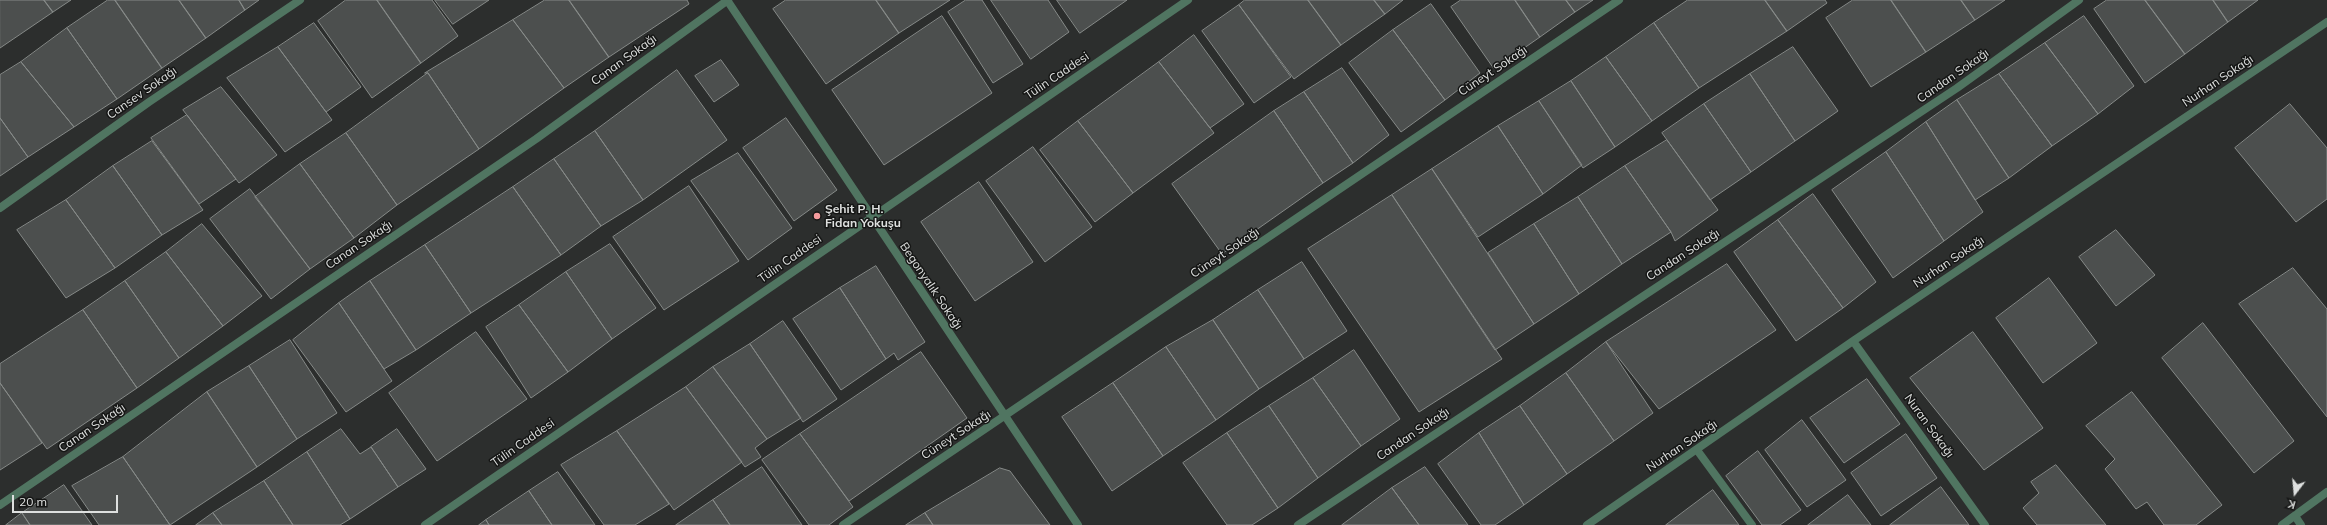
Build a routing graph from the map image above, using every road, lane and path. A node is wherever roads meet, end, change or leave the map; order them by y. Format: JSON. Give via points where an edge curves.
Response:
{"nodes":[{"id":1,"x":300,"y":0,"type":"edge"},
{"id":2,"x":727,"y":0,"type":"edge"},
{"id":3,"x":1188,"y":0,"type":"edge"},
{"id":4,"x":1619,"y":0,"type":"edge"},
{"id":5,"x":2076,"y":1,"type":"edge"},
{"id":6,"x":2327,"y":22,"type":"edge"},
{"id":7,"x":0,"y":208,"type":"edge"},
{"id":8,"x":871,"y":218,"type":"junction"},
{"id":9,"x":1853,"y":341,"type":"junction"},
{"id":10,"x":1004,"y":418,"type":"junction"},
{"id":11,"x":1697,"y":450,"type":"junction"},
{"id":12,"x":2327,"y":492,"type":"edge"},
{"id":13,"x":0,"y":506,"type":"edge"},
{"id":14,"x":2296,"y":516,"type":"junction"},
{"id":15,"x":425,"y":525,"type":"edge"},
{"id":16,"x":843,"y":525,"type":"edge"},
{"id":17,"x":1078,"y":525,"type":"edge"},
{"id":18,"x":1298,"y":525,"type":"edge"},
{"id":19,"x":1587,"y":525,"type":"edge"},
{"id":20,"x":1752,"y":525,"type":"edge"},
{"id":21,"x":1985,"y":525,"type":"edge"},
{"id":22,"x":2282,"y":525,"type":"edge"},
{"id":23,"x":2301,"y":525,"type":"edge"}],
"edges":[{"from":1,"to":7,"type":"street","name":"Cansev Sokağı","via":[[149,102]]},
{"from":2,"to":8,"type":"street","name":"Begonyalık Sokağı"},
{"from":2,"to":13,"type":"street","name":"Canan Sokağı","via":[[536,139]]},
{"from":3,"to":8,"type":"street","name":"Tülin Caddesi"},
{"from":4,"to":10,"type":"street","name":"Cüneyt Sokağı"},
{"from":5,"to":18,"type":"street","name":"Candan Sokağı","via":[[1957,88]]},
{"from":6,"to":9,"type":"street","name":"Nurhan Sokağı"},
{"from":8,"to":10,"type":"street","name":"Begonyalık Sokağı"},
{"from":8,"to":15,"type":"street","name":"Tülin Caddesi"},
{"from":9,"to":11,"type":"street","name":"Nurhan Sokağı"},
{"from":9,"to":21,"type":"street","name":"Nuran Sokağı"},
{"from":10,"to":16,"type":"street","name":"Cüneyt Sokağı"},
{"from":10,"to":17,"type":"street","name":"Begonyalık Sokağı"},
{"from":11,"to":19,"type":"street","name":"Nurhan Sokağı"},
{"from":11,"to":20,"type":"street"},
{"from":12,"to":14,"type":"street"},
{"from":14,"to":22,"type":"street"},
{"from":14,"to":23,"type":"street"}]}
